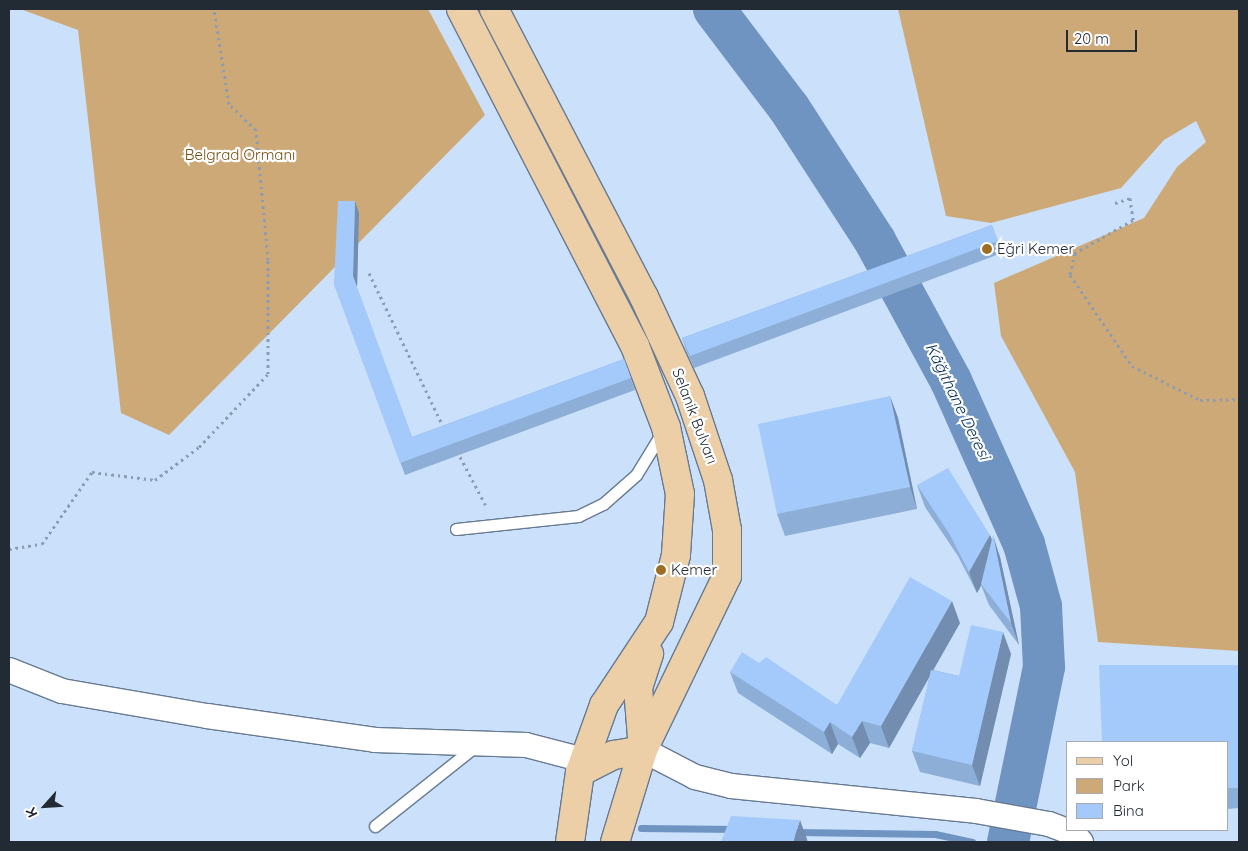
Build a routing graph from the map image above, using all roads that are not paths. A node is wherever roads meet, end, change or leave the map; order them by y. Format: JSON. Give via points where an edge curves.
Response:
{"nodes":[{"id":1,"x":461,"y":9,"type":"edge"},
{"id":2,"x":494,"y":9,"type":"edge"},
{"id":3,"x":505,"y":21,"type":"edge"},
{"id":4,"x":666,"y":427,"type":"junction"},
{"id":5,"x":456,"y":529,"type":"dead end"},
{"id":6,"x":659,"y":622,"type":"junction"},
{"id":7,"x":9,"y":670,"type":"edge"},
{"id":8,"x":480,"y":743,"type":"junction"},
{"id":9,"x":643,"y":750,"type":"junction"},
{"id":10,"x":582,"y":766,"type":"junction"},
{"id":11,"x":375,"y":826,"type":"dead end"},
{"id":12,"x":570,"y":842,"type":"edge"},
{"id":13,"x":615,"y":842,"type":"edge"},
{"id":14,"x":1081,"y":842,"type":"edge"}],
"edges":[{"from":1,"to":4,"type":"main road","name":"Selanik Bulvarı","via":[[636,346]]},
{"from":2,"to":3,"type":"main road","name":"Selanik Bulvarı"},
{"from":3,"to":9,"type":"main road","name":"Selanik Bulvarı","via":[[644,297],[690,396],[718,480],[727,530],[727,576]]},
{"from":4,"to":5,"type":"lane","via":[[636,474],[603,504],[578,516]]},
{"from":4,"to":6,"type":"main road","name":"Selanik Bulvarı","via":[[680,494],[676,555]]},
{"from":6,"to":9,"type":"main road","via":[[638,688]]},
{"from":6,"to":10,"type":"main road","name":"Selanik Bulvarı","via":[[604,705]]},
{"from":7,"to":8,"type":"street","via":[[62,691],[207,716],[375,740]]},
{"from":8,"to":10,"type":"street","via":[[526,745]]},
{"from":8,"to":11,"type":"lane"},
{"from":9,"to":10,"type":"main road","via":[[620,753]]},
{"from":9,"to":13,"type":"main road","name":"Selanik Bulvarı"},
{"from":9,"to":14,"type":"street","via":[[695,777],[731,786],[976,811],[1049,824],[1073,834]]},
{"from":10,"to":12,"type":"main road","name":"Selanik Bulvarı"}]}
